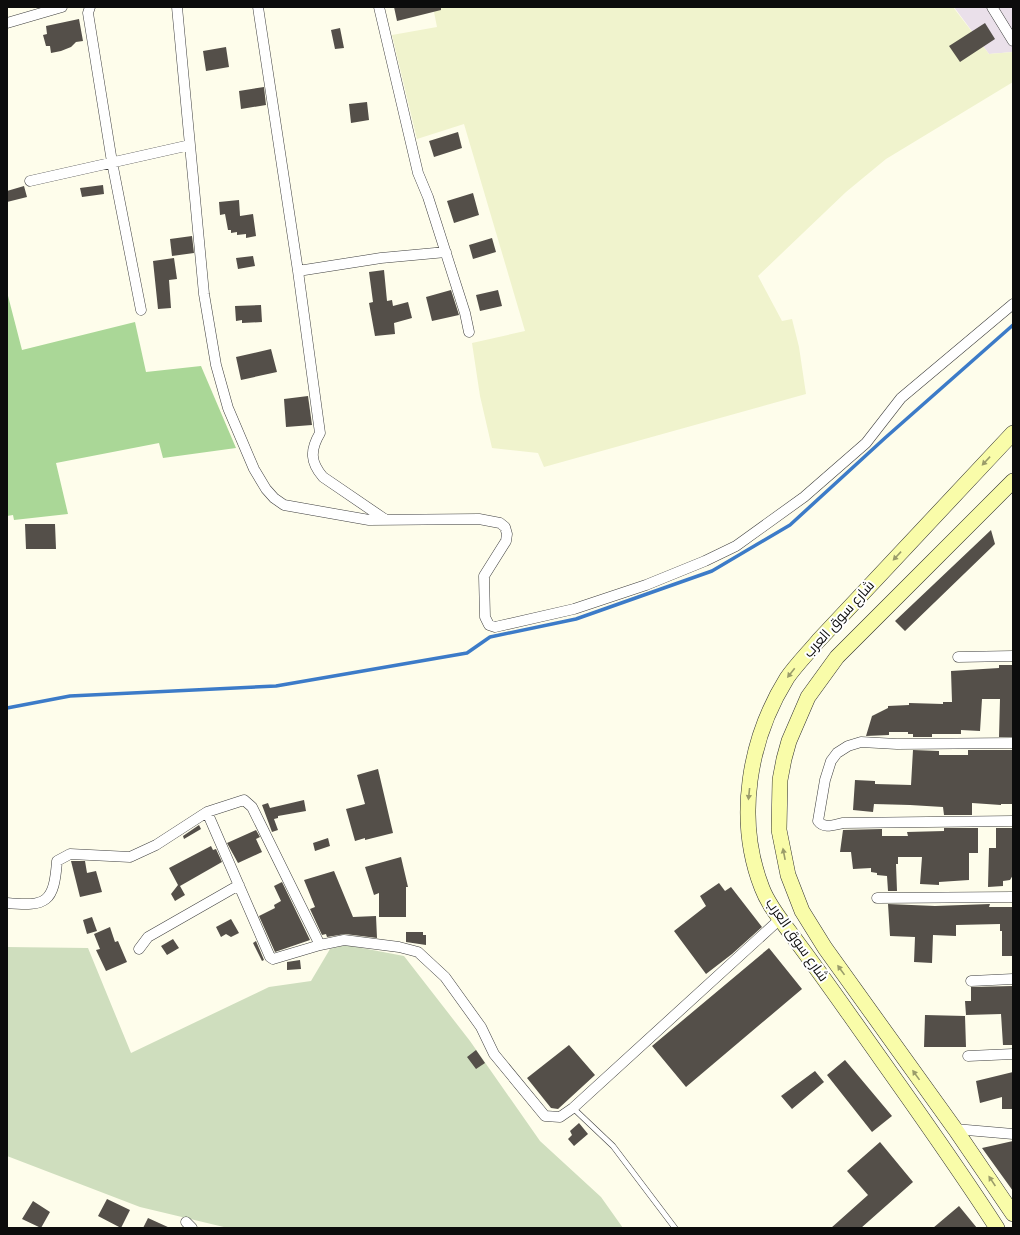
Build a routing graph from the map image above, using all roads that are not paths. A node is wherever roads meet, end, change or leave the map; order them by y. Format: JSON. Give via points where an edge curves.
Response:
{"nodes":[{"id":1,"x":62,"y":7,"type":"edge"},
{"id":2,"x":90,"y":7,"type":"edge"},
{"id":3,"x":176,"y":7,"type":"edge"},
{"id":4,"x":258,"y":7,"type":"edge"},
{"id":5,"x":379,"y":7,"type":"edge"},
{"id":6,"x":992,"y":7,"type":"edge"},
{"id":7,"x":7,"y":23,"type":"edge"},
{"id":8,"x":1013,"y":41,"type":"edge"},
{"id":9,"x":190,"y":145,"type":"junction"},
{"id":10,"x":112,"y":162,"type":"junction"},
{"id":11,"x":30,"y":181,"type":"dead end"},
{"id":12,"x":446,"y":252,"type":"junction"},
{"id":13,"x":298,"y":271,"type":"junction"},
{"id":14,"x":1013,"y":304,"type":"edge"},
{"id":15,"x":141,"y":310,"type":"dead end"},
{"id":16,"x":469,"y":332,"type":"dead end"},
{"id":17,"x":1013,"y":433,"type":"edge"},
{"id":18,"x":1013,"y":481,"type":"edge"},
{"id":19,"x":386,"y":520,"type":"junction"},
{"id":20,"x":1013,"y":656,"type":"edge"},
{"id":21,"x":958,"y":657,"type":"dead end"},
{"id":22,"x":1013,"y":743,"type":"edge"},
{"id":23,"x":207,"y":812,"type":"junction"},
{"id":24,"x":1013,"y":821,"type":"edge"},
{"id":25,"x":239,"y":885,"type":"junction"},
{"id":26,"x":1013,"y":897,"type":"edge"},
{"id":27,"x":877,"y":898,"type":"dead end"},
{"id":28,"x":7,"y":903,"type":"edge"},
{"id":29,"x":780,"y":919,"type":"junction"},
{"id":30,"x":320,"y":945,"type":"junction"},
{"id":31,"x":139,"y":949,"type":"dead end"},
{"id":32,"x":1013,"y":979,"type":"edge"},
{"id":33,"x":971,"y":981,"type":"dead end"},
{"id":34,"x":1013,"y":1054,"type":"edge"},
{"id":35,"x":968,"y":1056,"type":"dead end"},
{"id":36,"x":573,"y":1108,"type":"junction"},
{"id":37,"x":955,"y":1129,"type":"junction"},
{"id":38,"x":1013,"y":1134,"type":"edge"},
{"id":39,"x":1013,"y":1214,"type":"edge"},
{"id":40,"x":675,"y":1228,"type":"edge"},
{"id":41,"x":997,"y":1228,"type":"edge"}],
"edges":[{"from":1,"to":7,"type":"street"},
{"from":2,"to":10,"type":"street","via":[[88,13]]},
{"from":3,"to":9,"type":"street"},
{"from":4,"to":13,"type":"street"},
{"from":5,"to":12,"type":"street","via":[[418,173]]},
{"from":6,"to":8,"type":"street"},
{"from":9,"to":10,"type":"street"},
{"from":9,"to":19,"type":"street","via":[[204,294],[216,365],[228,408],[254,469],[266,489],[284,505],[369,520]]},
{"from":10,"to":11,"type":"street"},
{"from":10,"to":15,"type":"street"},
{"from":12,"to":13,"type":"street","via":[[381,258]]},
{"from":12,"to":16,"type":"street"},
{"from":13,"to":19,"type":"street","via":[[320,433],[313,445],[315,465],[323,478]]},
{"from":14,"to":19,"type":"street","via":[[901,398],[866,443],[804,497],[736,546],[646,585],[574,609],[495,627],[489,625],[484,617],[484,576],[506,541],[505,527],[500,523],[479,519]]},
{"from":17,"to":29,"type":"main road","name":"شارع سوق العرب","one_way":true,"via":[[818,641],[788,677],[767,715],[752,763],[748,808],[751,848],[762,888]]},
{"from":37,"to":18,"type":"main road","one_way":true,"via":[[825,948],[802,911],[788,875],[779,830],[780,780],[789,741],[808,697],[837,657]]},
{"from":20,"to":21,"type":"street"},
{"from":22,"to":24,"type":"street","via":[[861,742],[848,746],[837,753],[831,761],[818,821],[825,826],[843,823]]},
{"from":23,"to":25,"type":"street"},
{"from":23,"to":28,"type":"street","via":[[156,845],[130,857],[70,854],[61,858],[57,861],[55,886],[44,900],[30,905]]},
{"from":23,"to":30,"type":"street","via":[[244,800],[252,807]]},
{"from":25,"to":30,"type":"street","via":[[273,959]]},
{"from":25,"to":31,"type":"street","via":[[148,937]]},
{"from":26,"to":27,"type":"street"},
{"from":29,"to":36,"type":"street"},
{"from":29,"to":41,"type":"main road","name":"شارع سوق العرب"},
{"from":30,"to":36,"type":"street","via":[[344,940],[418,952],[445,977],[481,1027],[494,1054],[545,1116],[560,1117]]},
{"from":32,"to":33,"type":"street"},
{"from":34,"to":35,"type":"street"},
{"from":36,"to":40,"type":"lane","via":[[613,1146]]},
{"from":37,"to":38,"type":"street"},
{"from":39,"to":37,"type":"main road","one_way":true}]}
